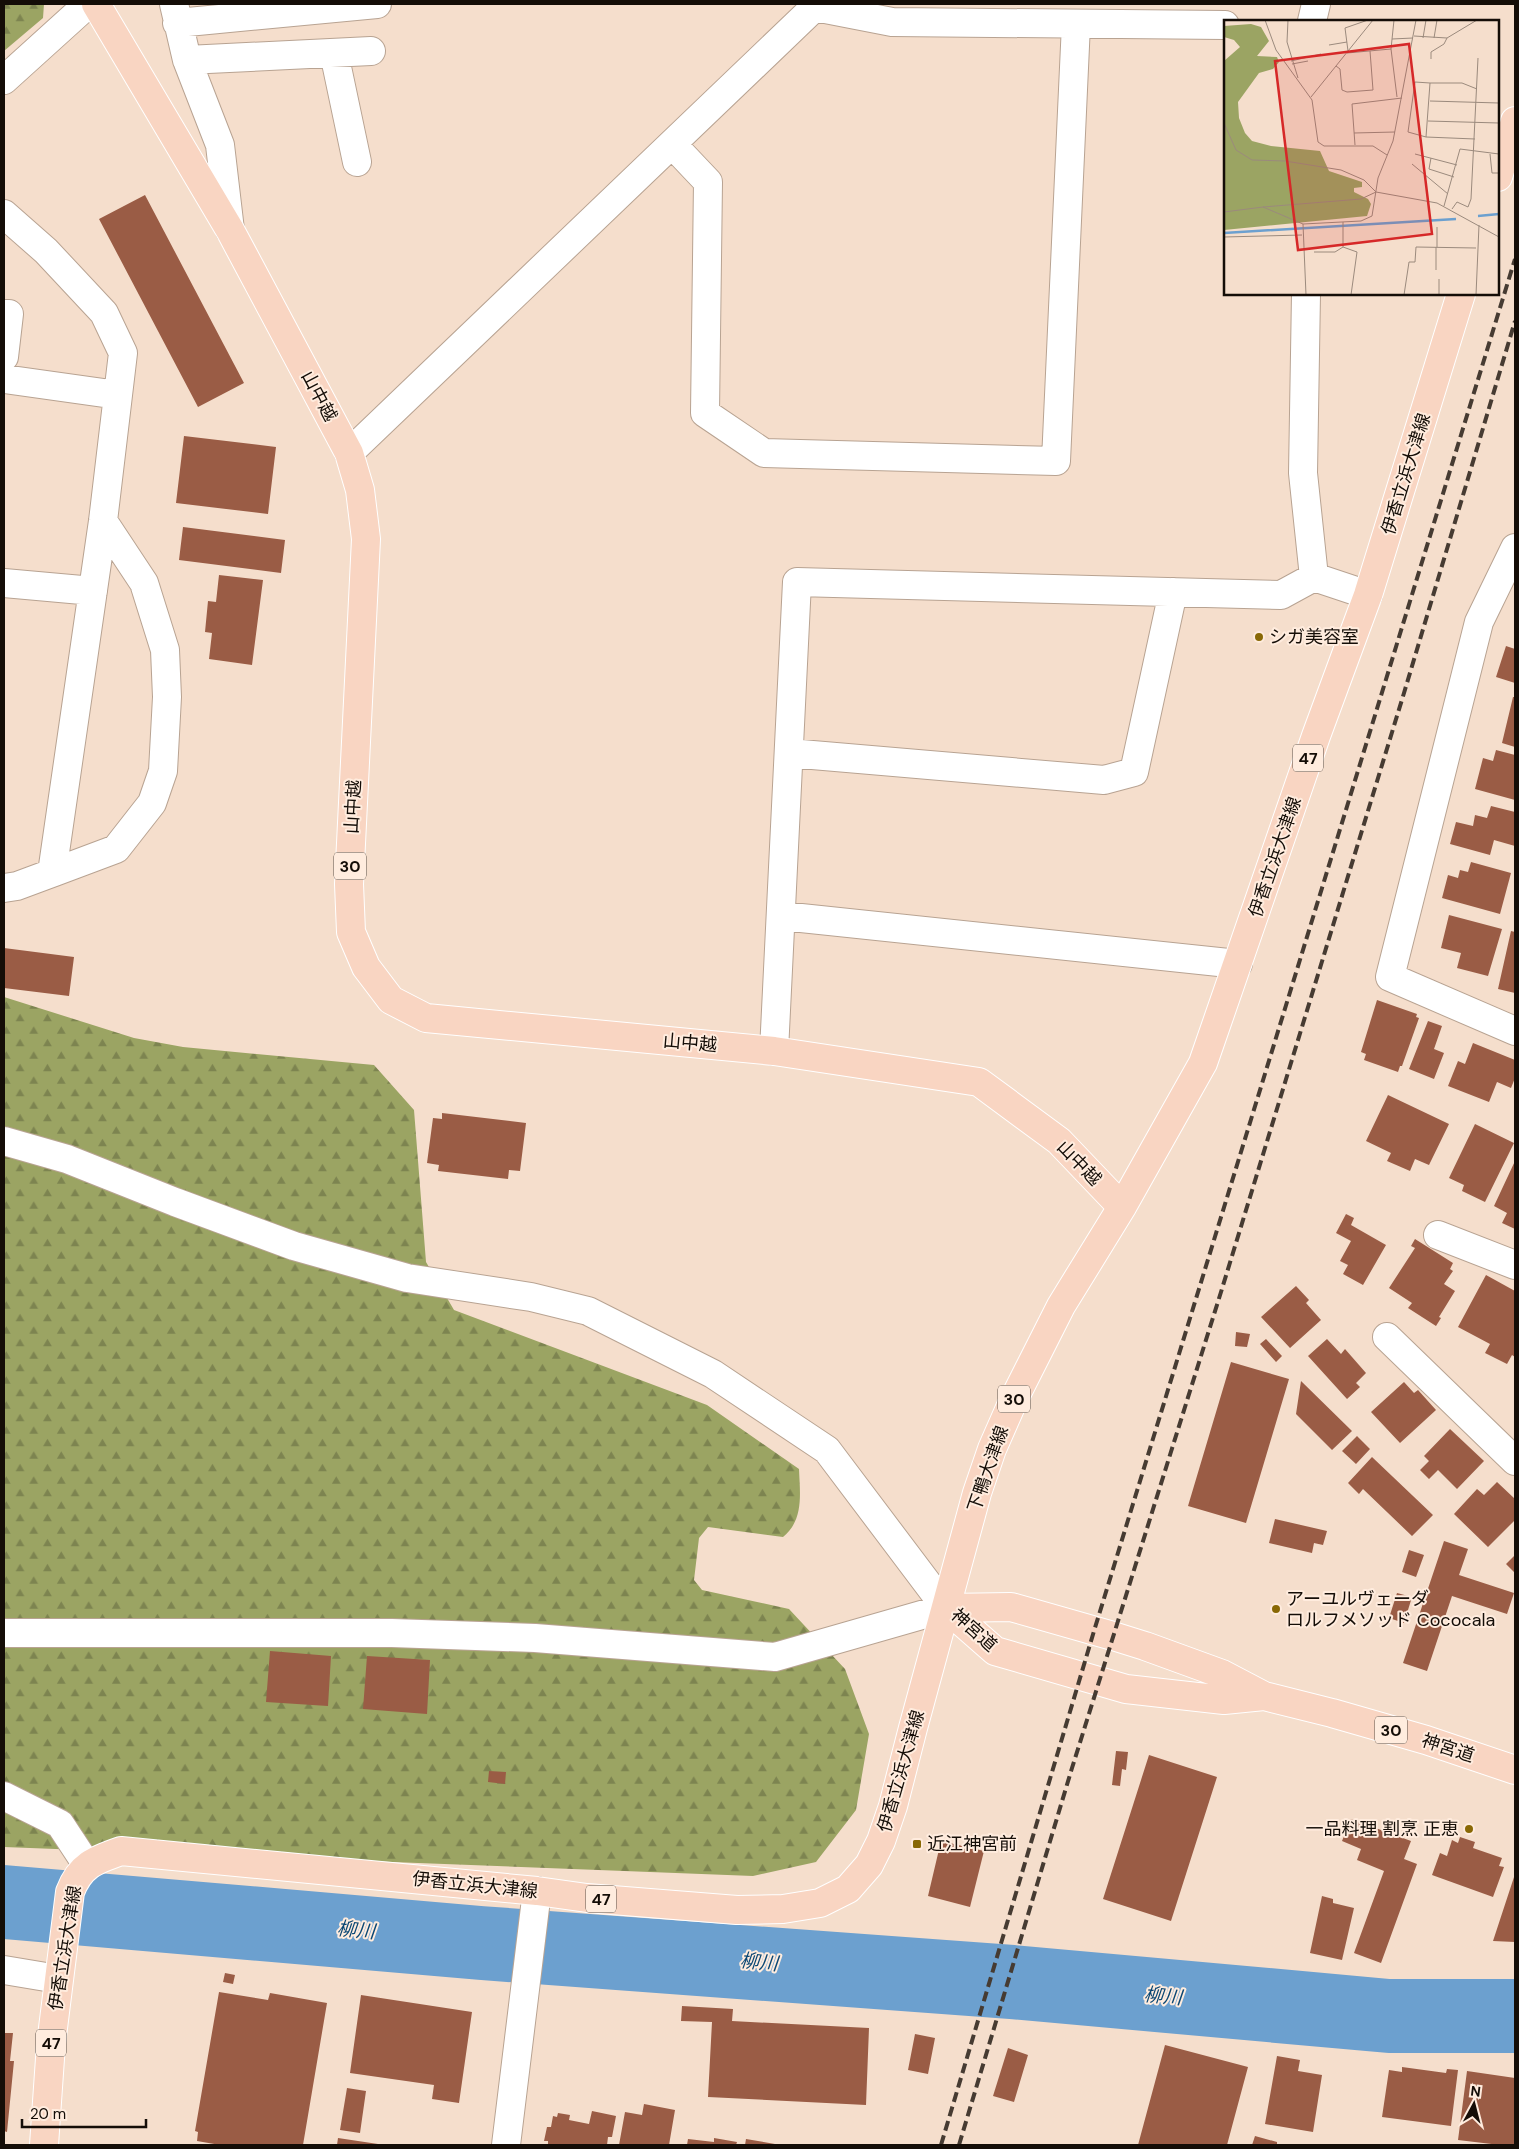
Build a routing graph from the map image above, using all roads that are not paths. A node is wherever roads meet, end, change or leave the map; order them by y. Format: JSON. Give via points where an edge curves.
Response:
{"nodes":[{"id":1,"x":88,"y":4,"type":"edge"},
{"id":2,"x":96,"y":4,"type":"edge"},
{"id":3,"x":377,"y":4,"type":"edge"},
{"id":4,"x":1316,"y":4,"type":"edge"},
{"id":5,"x":817,"y":5,"type":"edge"},
{"id":6,"x":176,"y":14,"type":"edge"},
{"id":7,"x":1312,"y":20,"type":"edge"},
{"id":8,"x":1076,"y":24,"type":"junction"},
{"id":9,"x":1224,"y":25,"type":"edge"},
{"id":10,"x":370,"y":51,"type":"dead end"},
{"id":11,"x":334,"y":53,"type":"junction"},
{"id":12,"x":187,"y":60,"type":"junction"},
{"id":13,"x":4,"y":80,"type":"edge"},
{"id":14,"x":1515,"y":121,"type":"edge"},
{"id":15,"x":672,"y":144,"type":"junction"},
{"id":16,"x":357,"y":162,"type":"dead end"},
{"id":17,"x":1499,"y":174,"type":"edge"},
{"id":18,"x":4,"y":214,"type":"edge"},
{"id":19,"x":230,"y":230,"type":"junction"},
{"id":20,"x":1306,"y":295,"type":"edge"},
{"id":21,"x":1462,"y":295,"type":"edge"},
{"id":22,"x":4,"y":314,"type":"edge"},
{"id":23,"x":4,"y":357,"type":"edge"},
{"id":24,"x":4,"y":379,"type":"edge"},
{"id":25,"x":118,"y":395,"type":"junction"},
{"id":26,"x":349,"y":453,"type":"junction"},
{"id":27,"x":103,"y":521,"type":"junction"},
{"id":28,"x":1515,"y":548,"type":"edge"},
{"id":29,"x":1314,"y":577,"type":"junction"},
{"id":30,"x":4,"y":582,"type":"edge"},
{"id":31,"x":93,"y":591,"type":"junction"},
{"id":32,"x":1173,"y":592,"type":"junction"},
{"id":33,"x":1368,"y":595,"type":"junction"},
{"id":34,"x":789,"y":754,"type":"junction"},
{"id":35,"x":52,"y":874,"type":"junction"},
{"id":36,"x":4,"y":888,"type":"edge"},
{"id":37,"x":782,"y":916,"type":"junction"},
{"id":38,"x":1238,"y":964,"type":"junction"},
{"id":39,"x":1515,"y":1031,"type":"edge"},
{"id":40,"x":774,"y":1051,"type":"junction"},
{"id":41,"x":4,"y":1141,"type":"edge"},
{"id":42,"x":1122,"y":1207,"type":"junction"},
{"id":43,"x":1438,"y":1235,"type":"dead end"},
{"id":44,"x":1515,"y":1265,"type":"edge"},
{"id":45,"x":1386,"y":1337,"type":"dead end"},
{"id":46,"x":1515,"y":1461,"type":"edge"},
{"id":47,"x":946,"y":1608,"type":"junction"},
{"id":48,"x":4,"y":1633,"type":"edge"},
{"id":49,"x":1264,"y":1696,"type":"junction"},
{"id":50,"x":1515,"y":1770,"type":"edge"},
{"id":51,"x":4,"y":1796,"type":"edge"},
{"id":52,"x":87,"y":1865,"type":"junction"},
{"id":53,"x":536,"y":1891,"type":"junction"},
{"id":54,"x":4,"y":1970,"type":"edge"},
{"id":55,"x":58,"y":1979,"type":"junction"},
{"id":56,"x":44,"y":2145,"type":"edge"},
{"id":57,"x":506,"y":2145,"type":"edge"}],
"edges":[{"from":1,"to":13,"type":"street"},
{"from":2,"to":19,"type":"main road","name":"山中越","number":"30"},
{"from":3,"to":6,"type":"street"},
{"from":4,"to":7,"type":"street"},
{"from":5,"to":8,"type":"street","via":[[892,22]]},
{"from":5,"to":15,"type":"street"},
{"from":6,"to":12,"type":"street"},
{"from":8,"to":9,"type":"street"},
{"from":8,"to":15,"type":"street","via":[[1056,461],[764,453],[705,413],[708,182]]},
{"from":10,"to":11,"type":"street"},
{"from":11,"to":12,"type":"street"},
{"from":11,"to":16,"type":"street"},
{"from":12,"to":19,"type":"street","via":[[220,145]]},
{"from":14,"to":17,"type":"main road"},
{"from":15,"to":26,"type":"street"},
{"from":18,"to":25,"type":"street","via":[[46,251],[104,314],[123,352]]},
{"from":19,"to":26,"type":"main road","name":"山中越","number":"30"},
{"from":20,"to":29,"type":"street","via":[[1303,473]]},
{"from":21,"to":33,"type":"main road","name":"伊香立浜大津線","number":"47"},
{"from":22,"to":23,"type":"street","via":[[9,314]]},
{"from":24,"to":25,"type":"street"},
{"from":25,"to":27,"type":"street"},
{"from":26,"to":40,"type":"main road","name":"山中越","number":"30","via":[[360,490],[366,540],[349,884],[351,932],[366,967],[391,1000],[426,1018]]},
{"from":27,"to":31,"type":"street"},
{"from":27,"to":35,"type":"street","via":[[144,583],[165,650],[167,697],[162,771],[152,803],[116,849]]},
{"from":28,"to":39,"type":"street","via":[[1479,622],[1390,977]]},
{"from":29,"to":32,"type":"street","via":[[1281,595]]},
{"from":29,"to":33,"type":"street"},
{"from":30,"to":31,"type":"street"},
{"from":31,"to":35,"type":"street"},
{"from":32,"to":34,"type":"street","via":[[1134,772],[1104,780]]},
{"from":32,"to":34,"type":"street","via":[[797,582]]},
{"from":33,"to":38,"type":"main road","name":"伊香立浜大津線","number":"47"},
{"from":34,"to":37,"type":"street"},
{"from":35,"to":36,"type":"street"},
{"from":37,"to":38,"type":"street"},
{"from":37,"to":40,"type":"street"},
{"from":38,"to":42,"type":"main road","name":"伊香立浜大津線","number":"47","via":[[1203,1063]]},
{"from":40,"to":42,"type":"main road","name":"山中越","number":"30","via":[[979,1082],[1059,1141]]},
{"from":41,"to":47,"type":"street","via":[[67,1159],[294,1246],[407,1278],[532,1297],[588,1311],[713,1374],[827,1450]]},
{"from":42,"to":47,"type":"main road","name":"下鴨大津線","number":"30","via":[[1061,1306],[995,1441],[977,1493]]},
{"from":43,"to":44,"type":"street"},
{"from":45,"to":46,"type":"street"},
{"from":47,"to":48,"type":"street","via":[[775,1658],[535,1638],[382,1633]]},
{"from":47,"to":49,"type":"main road","name":"神宮道","number":"30","via":[[1011,1607],[1145,1646],[1222,1674]]},
{"from":47,"to":49,"type":"main road","name":"神宮道","number":"30","via":[[995,1651],[1117,1686],[1224,1700]]},
{"from":47,"to":53,"type":"main road","name":"伊香立浜大津線","number":"47","via":[[881,1841],[870,1865],[848,1890],[820,1903],[783,1909],[738,1910]]},
{"from":49,"to":50,"type":"main road","name":"神宮道","number":"30","via":[[1426,1740]]},
{"from":51,"to":52,"type":"street","via":[[60,1824]]},
{"from":52,"to":53,"type":"main road","name":"伊香立浜大津線","number":"47","via":[[121,1851]]},
{"from":52,"to":55,"type":"main road","name":"伊香立浜大津線","number":"47","via":[[70,1892]]},
{"from":53,"to":57,"type":"street"},
{"from":54,"to":55,"type":"street"},
{"from":55,"to":56,"type":"main road","name":"伊香立浜大津線","number":"47"}]}
